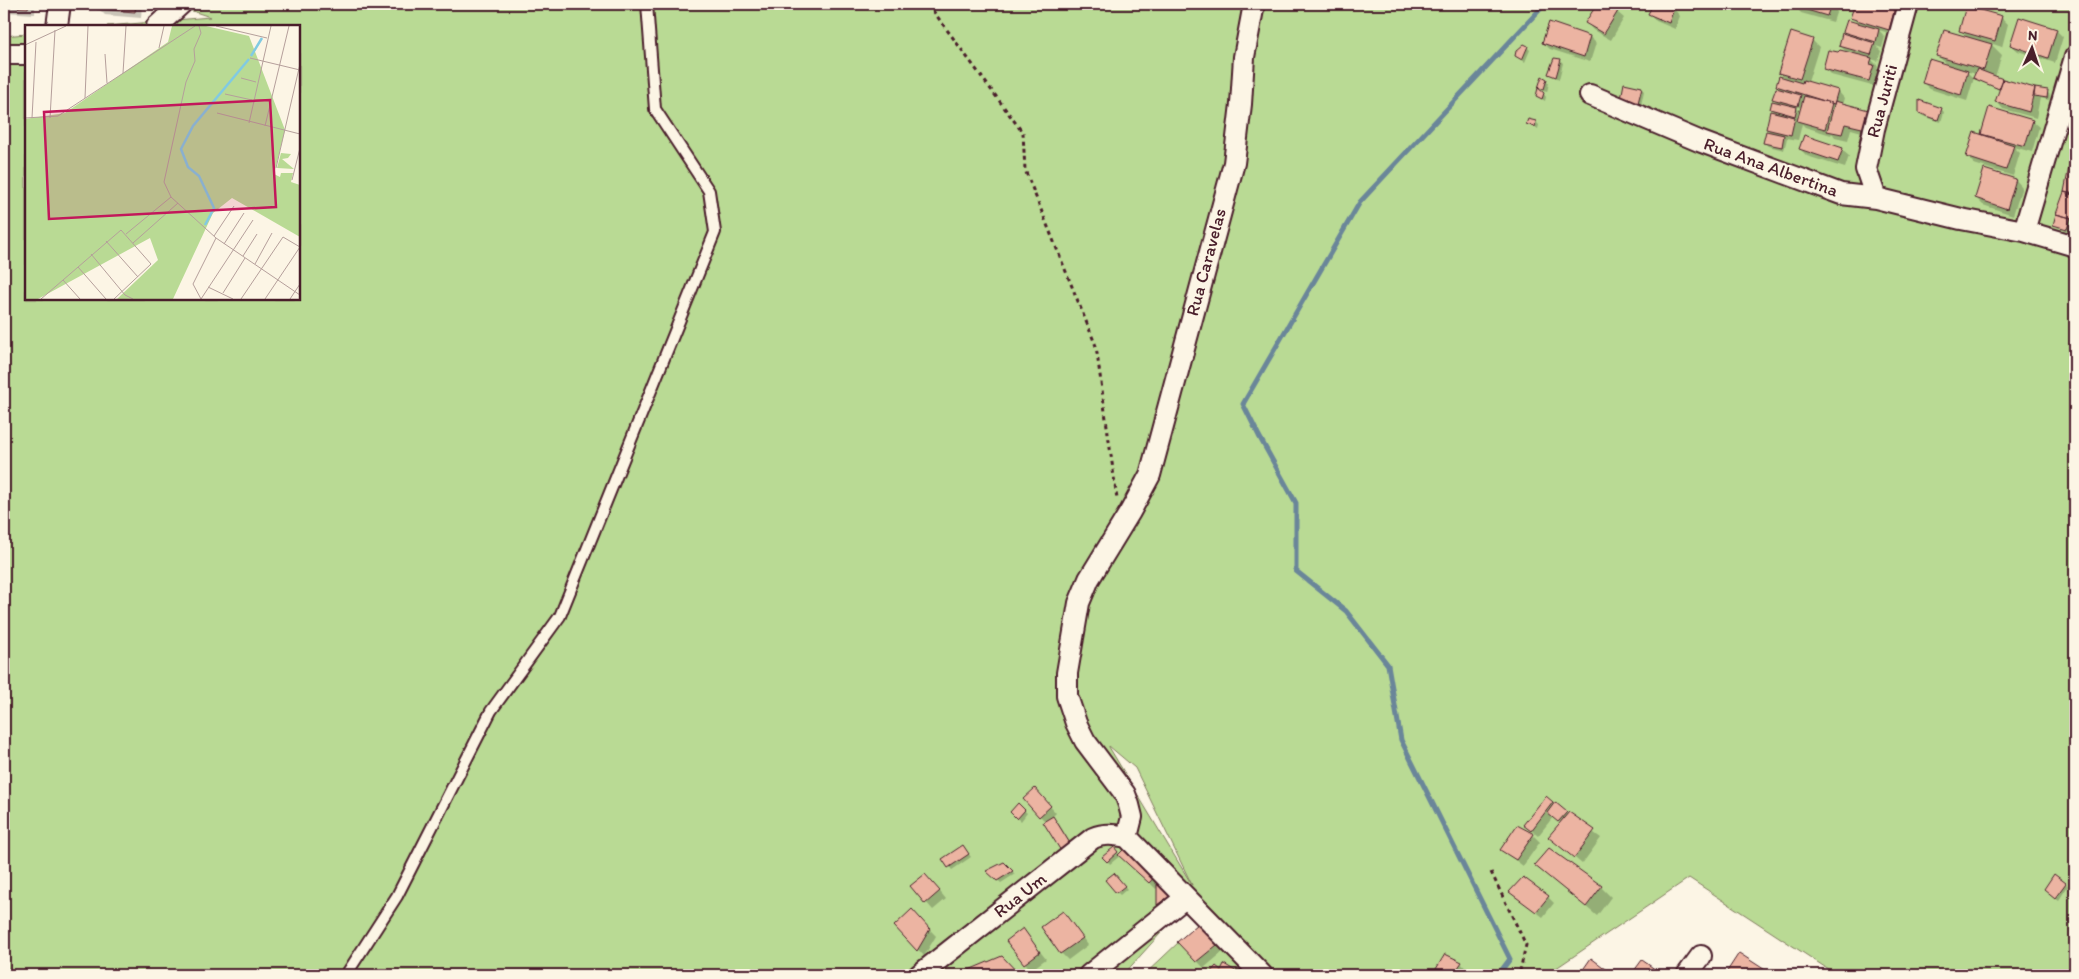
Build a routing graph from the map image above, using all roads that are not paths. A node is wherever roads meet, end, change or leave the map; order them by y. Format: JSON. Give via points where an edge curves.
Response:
{"nodes":[{"id":1,"x":60,"y":4,"type":"edge"},
{"id":2,"x":181,"y":4,"type":"edge"},
{"id":3,"x":647,"y":4,"type":"edge"},
{"id":4,"x":1254,"y":4,"type":"edge"},
{"id":5,"x":1908,"y":4,"type":"edge"},
{"id":6,"x":57,"y":25,"type":"edge"},
{"id":7,"x":158,"y":25,"type":"edge"},
{"id":8,"x":4,"y":54,"type":"edge"},
{"id":9,"x":25,"y":54,"type":"edge"},
{"id":10,"x":2075,"y":57,"type":"edge"},
{"id":11,"x":1590,"y":96,"type":"dead end"},
{"id":12,"x":1876,"y":198,"type":"junction"},
{"id":13,"x":2024,"y":231,"type":"junction"},
{"id":14,"x":2075,"y":246,"type":"edge"},
{"id":15,"x":1127,"y":837,"type":"junction"},
{"id":16,"x":1185,"y":898,"type":"junction"},
{"id":17,"x":1701,"y":956,"type":"dead end"},
{"id":18,"x":346,"y":975,"type":"edge"},
{"id":19,"x":919,"y":975,"type":"edge"},
{"id":20,"x":1089,"y":975,"type":"edge"},
{"id":21,"x":1262,"y":975,"type":"edge"},
{"id":22,"x":1687,"y":975,"type":"edge"}],
"edges":[{"from":1,"to":6,"type":"street"},
{"from":2,"to":7,"type":"street"},
{"from":3,"to":18,"type":"lane","via":[[656,109],[710,191],[715,232],[560,616],[491,711],[398,896]]},
{"from":4,"to":15,"type":"street","name":"Rua Caravelas","via":[[1244,57],[1234,164],[1150,475],[1090,578],[1079,603],[1067,673],[1067,696],[1076,723],[1085,741],[1125,794],[1132,817]]},
{"from":5,"to":12,"type":"street","name":"Rua Juriti","via":[[1866,169]]},
{"from":8,"to":9,"type":"street"},
{"from":10,"to":13,"type":"street"},
{"from":11,"to":12,"type":"street","name":"Rua Ana Albertina","via":[[1820,187],[1841,194]]},
{"from":12,"to":13,"type":"street","name":"Rua Ana Albertina"},
{"from":13,"to":14,"type":"street","name":"Rua Ana Albertina"},
{"from":15,"to":16,"type":"street"},
{"from":15,"to":19,"type":"street","name":"Rua Um","via":[[1102,834],[1093,838]]},
{"from":16,"to":20,"type":"street"},
{"from":16,"to":21,"type":"street"},
{"from":17,"to":22,"type":"street"}]}
